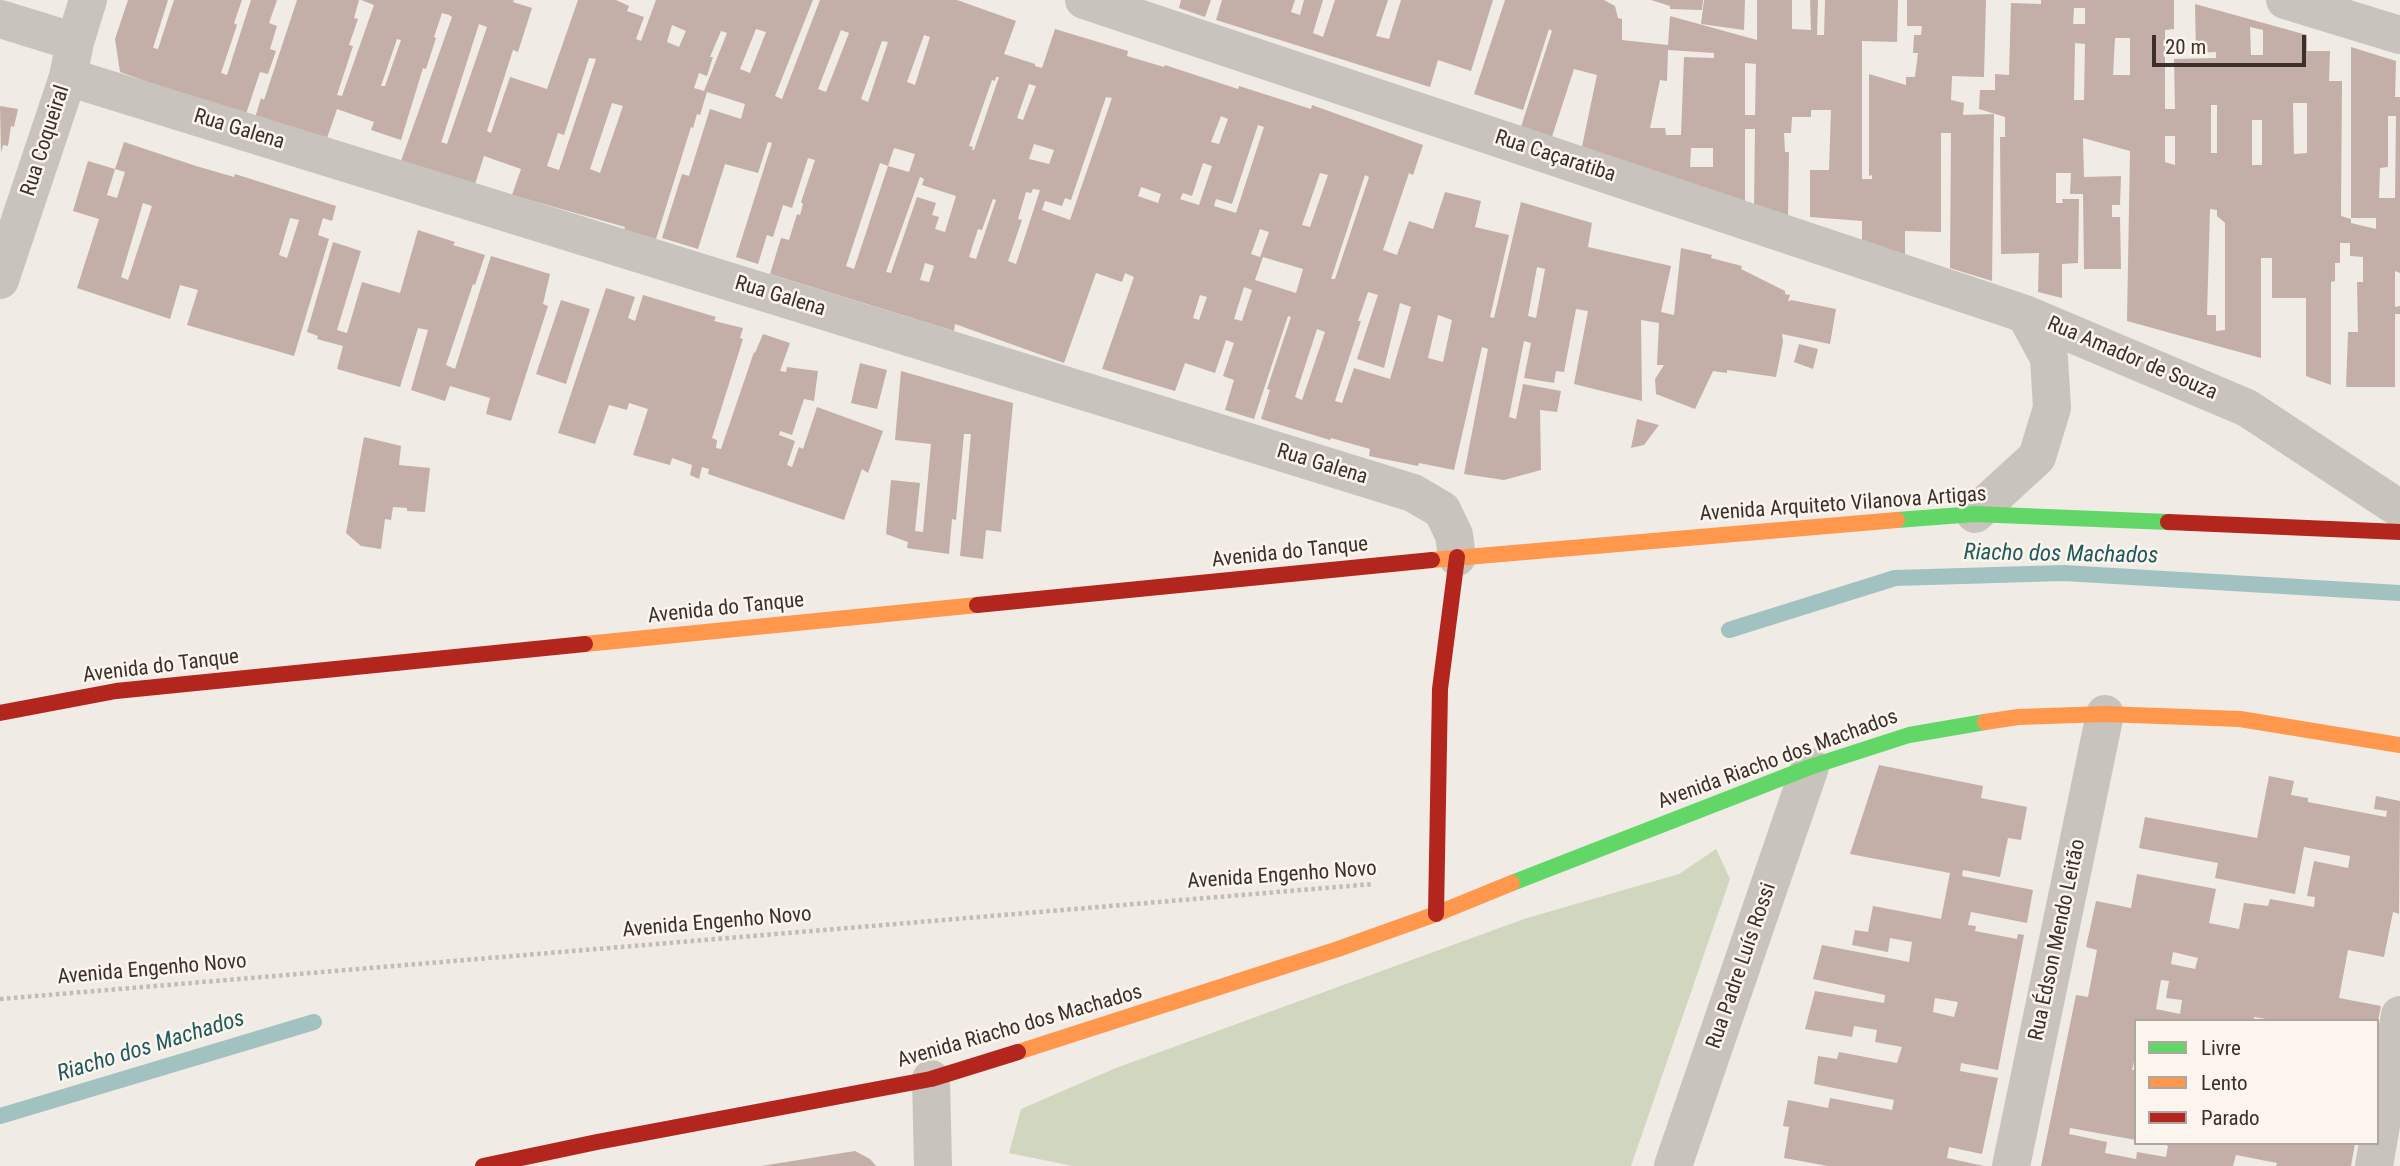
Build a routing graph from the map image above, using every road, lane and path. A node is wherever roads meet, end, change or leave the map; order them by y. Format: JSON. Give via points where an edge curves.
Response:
{"nodes":[{"id":1,"x":88,"y":0,"type":"edge"},
{"id":2,"x":1084,"y":0,"type":"edge"},
{"id":3,"x":2284,"y":0,"type":"edge"},
{"id":4,"x":0,"y":19,"type":"edge"},
{"id":5,"x":2400,"y":34,"type":"edge"},
{"id":6,"x":71,"y":59,"type":"junction"},
{"id":7,"x":0,"y":281,"type":"edge"},
{"id":8,"x":2025,"y":314,"type":"junction"},
{"id":9,"x":2400,"y":509,"type":"edge"},
{"id":10,"x":1975,"y":514,"type":"junction"},
{"id":11,"x":2400,"y":532,"type":"edge"},
{"id":12,"x":1457,"y":557,"type":"junction"},
{"id":13,"x":0,"y":713,"type":"edge"},
{"id":14,"x":2105,"y":714,"type":"junction"},
{"id":15,"x":2400,"y":745,"type":"edge"},
{"id":16,"x":1810,"y":767,"type":"junction"},
{"id":17,"x":1436,"y":882,"type":"junction"},
{"id":18,"x":1436,"y":914,"type":"junction"},
{"id":19,"x":0,"y":999,"type":"edge"},
{"id":20,"x":2400,"y":1015,"type":"edge"},
{"id":21,"x":931,"y":1079,"type":"junction"},
{"id":22,"x":2379,"y":1137,"type":"edge"},
{"id":23,"x":2378,"y":1145,"type":"edge"},
{"id":24,"x":483,"y":1166,"type":"edge"},
{"id":25,"x":933,"y":1166,"type":"edge"},
{"id":26,"x":1674,"y":1166,"type":"edge"},
{"id":27,"x":2011,"y":1166,"type":"edge"},
{"id":28,"x":2374,"y":1166,"type":"edge"}],
"edges":[{"from":1,"to":6,"type":"street","name":"Rua Coqueiral"},
{"from":2,"to":8,"type":"street","name":"Rua Caçaratiba"},
{"from":3,"to":5,"type":"street"},
{"from":4,"to":6,"type":"street","name":"Rua Galena"},
{"from":6,"to":7,"type":"street","name":"Rua Coqueiral"},
{"from":6,"to":12,"type":"street","name":"Rua Galena","via":[[1413,493],[1442,510],[1454,535]]},
{"from":8,"to":9,"type":"street","name":"Rua Amador de Souza","via":[[2248,408]]},
{"from":8,"to":10,"type":"street","name":"Rua Amador de Souza","via":[[2049,358],[2052,408],[2037,457]]},
{"from":10,"to":11,"type":"main road","name":"Avenida Arquiteto Vilanova Artigas"},
{"from":10,"to":12,"type":"main road","name":"Avenida Arquiteto Vilanova Artigas"},
{"from":12,"to":13,"type":"main road","name":"Avenida do Tanque","via":[[116,691]]},
{"from":12,"to":17,"type":"main road","via":[[1440,689]]},
{"from":14,"to":15,"type":"main road","name":"Avenida Riacho dos Machados","via":[[2240,719]]},
{"from":14,"to":16,"type":"main road","name":"Avenida Riacho dos Machados","via":[[2018,717],[1909,735]]},
{"from":14,"to":27,"type":"street","name":"Rua Édson Mendo Leitão"},
{"from":16,"to":18,"type":"main road","name":"Avenida Riacho dos Machados"},
{"from":16,"to":26,"type":"street","name":"Rua Padre Luís Rossi"},
{"from":17,"to":18,"type":"main road"},
{"from":17,"to":19,"type":"path","name":"Avenida Engenho Novo"},
{"from":18,"to":21,"type":"main road","name":"Avenida Riacho dos Machados"},
{"from":20,"to":22,"type":"street"},
{"from":21,"to":24,"type":"main road","name":"Avenida Riacho dos Machados"},
{"from":21,"to":25,"type":"street"},
{"from":23,"to":28,"type":"street"}]}
